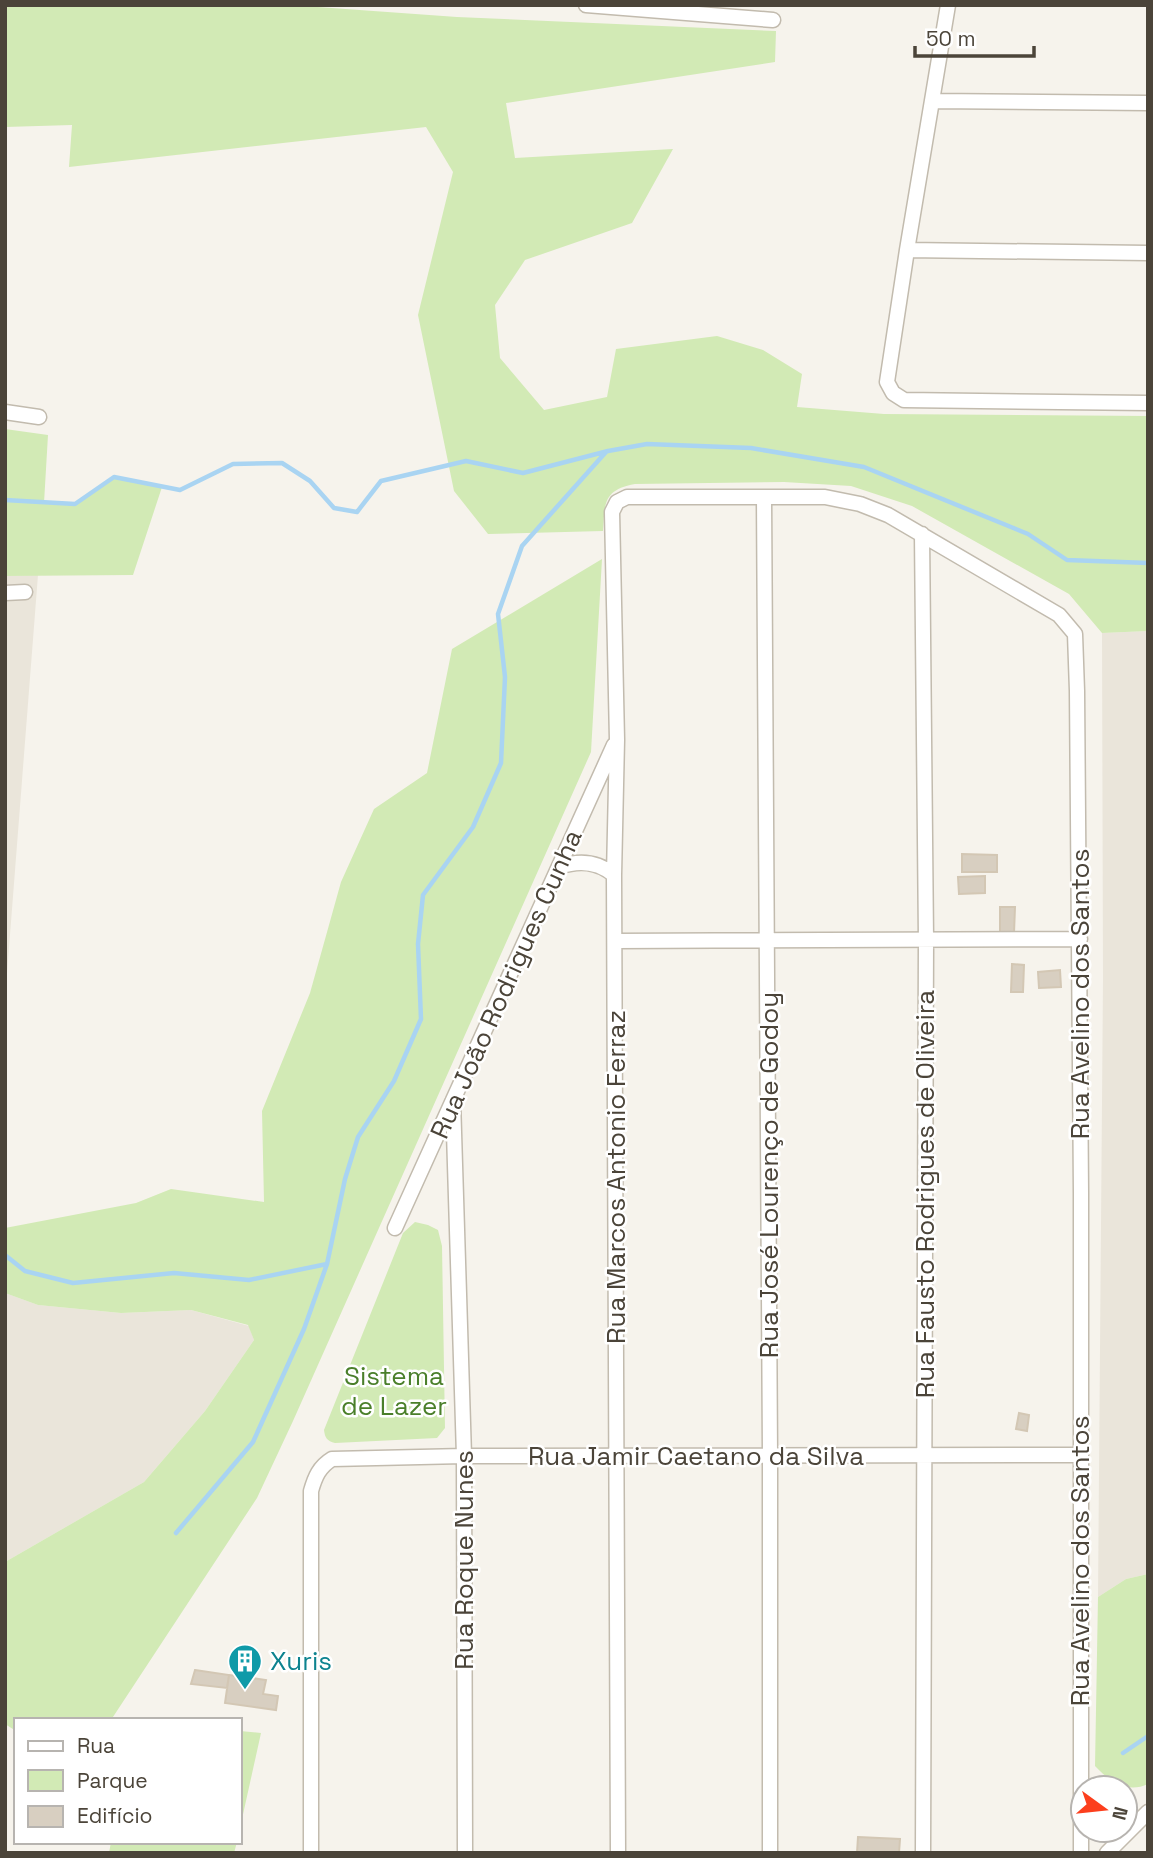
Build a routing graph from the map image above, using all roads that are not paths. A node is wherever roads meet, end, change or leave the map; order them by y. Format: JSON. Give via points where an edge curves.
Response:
{"nodes":[{"id":1,"x":586,"y":5,"type":"edge"},
{"id":2,"x":948,"y":5,"type":"edge"},
{"id":3,"x":773,"y":20,"type":"dead end"},
{"id":4,"x":932,"y":101,"type":"junction"},
{"id":5,"x":1148,"y":103,"type":"edge"},
{"id":6,"x":907,"y":250,"type":"junction"},
{"id":7,"x":1148,"y":253,"type":"edge"},
{"id":8,"x":1148,"y":403,"type":"edge"},
{"id":9,"x":5,"y":412,"type":"edge"},
{"id":10,"x":39,"y":417,"type":"dead end"},
{"id":11,"x":764,"y":497,"type":"junction"},
{"id":12,"x":617,"y":502,"type":"joint"},
{"id":13,"x":922,"y":534,"type":"junction"},
{"id":14,"x":25,"y":592,"type":"dead end"},
{"id":15,"x":5,"y":593,"type":"edge"},
{"id":16,"x":617,"y":740,"type":"junction"},
{"id":17,"x":559,"y":867,"type":"junction"},
{"id":18,"x":614,"y":875,"type":"junction"},
{"id":19,"x":1080,"y":939,"type":"junction"},
{"id":20,"x":926,"y":940,"type":"junction"},
{"id":21,"x":616,"y":941,"type":"junction"},
{"id":22,"x":768,"y":941,"type":"junction"},
{"id":23,"x":453,"y":1100,"type":"junction"},
{"id":24,"x":395,"y":1228,"type":"dead end"},
{"id":25,"x":770,"y":1455,"type":"junction"},
{"id":26,"x":925,"y":1455,"type":"junction"},
{"id":27,"x":1080,"y":1455,"type":"junction"},
{"id":28,"x":464,"y":1456,"type":"junction"},
{"id":29,"x":616,"y":1458,"type":"junction"},
{"id":30,"x":1148,"y":1812,"type":"edge"},
{"id":31,"x":311,"y":1853,"type":"edge"},
{"id":32,"x":465,"y":1853,"type":"edge"},
{"id":33,"x":618,"y":1853,"type":"edge"},
{"id":34,"x":770,"y":1853,"type":"edge"},
{"id":35,"x":923,"y":1853,"type":"edge"},
{"id":36,"x":1081,"y":1853,"type":"edge"},
{"id":37,"x":1107,"y":1853,"type":"edge"}],
"edges":[{"from":1,"to":3,"type":"street"},
{"from":2,"to":4,"type":"street"},
{"from":4,"to":5,"type":"street"},
{"from":4,"to":6,"type":"street"},
{"from":6,"to":7,"type":"street"},
{"from":6,"to":8,"type":"street","via":[[887,382],[904,400]]},
{"from":9,"to":10,"type":"street"},
{"from":11,"to":12,"type":"street","name":"Rua Avelino dos Santos","via":[[627,497]]},
{"from":11,"to":13,"type":"street","name":"Rua Avelino dos Santos","via":[[825,497],[860,504]]},
{"from":11,"to":22,"type":"street","name":"Rua José Lourenço de Godoy"},
{"from":12,"to":16,"type":"street","name":"Rua Marcos Antonio Ferraz","via":[[612,512]]},
{"from":13,"to":19,"type":"street","name":"Rua Avelino dos Santos","via":[[1059,615],[1075,634]]},
{"from":13,"to":20,"type":"street","name":"Rua Fausto Rodrigues de Oliveira"},
{"from":14,"to":15,"type":"street"},
{"from":16,"to":17,"type":"street","name":"Rua João Rodrigues Cunha"},
{"from":16,"to":18,"type":"street","name":"Rua Marcos Antonio Ferraz"},
{"from":17,"to":18,"type":"street","via":[[590,863]]},
{"from":17,"to":23,"type":"street","name":"Rua João Rodrigues Cunha"},
{"from":18,"to":21,"type":"street","name":"Rua Marcos Antonio Ferraz"},
{"from":19,"to":20,"type":"street"},
{"from":19,"to":27,"type":"street","name":"Rua Avelino dos Santos"},
{"from":20,"to":22,"type":"street"},
{"from":20,"to":26,"type":"street","name":"Rua Fausto Rodrigues de Oliveira"},
{"from":21,"to":22,"type":"street"},
{"from":21,"to":29,"type":"street","name":"Rua Marcos Antonio Ferraz"},
{"from":22,"to":25,"type":"street","name":"Rua José Lourenço de Godoy"},
{"from":23,"to":24,"type":"street","name":"Rua João Rodrigues Cunha"},
{"from":23,"to":28,"type":"street","name":"Rua Roque Nunes"},
{"from":25,"to":26,"type":"street","name":"Rua Jamir Caetano da Silva"},
{"from":25,"to":29,"type":"street","name":"Rua Jamir Caetano da Silva"},
{"from":25,"to":34,"type":"street","name":"Rua José Lourenço de Godoy"},
{"from":26,"to":27,"type":"street","name":"Rua Jamir Caetano da Silva"},
{"from":26,"to":35,"type":"street","name":"Rua Fausto Rodrigues de Oliveira"},
{"from":27,"to":36,"type":"street","name":"Rua Avelino dos Santos"},
{"from":28,"to":29,"type":"street","name":"Rua Jamir Caetano da Silva"},
{"from":28,"to":31,"type":"street","name":"Rua Jamir Caetano da Silva","via":[[332,1459],[318,1472],[311,1491]]},
{"from":28,"to":32,"type":"street","name":"Rua Roque Nunes"},
{"from":29,"to":33,"type":"street","name":"Rua Marcos Antonio Ferraz"},
{"from":30,"to":37,"type":"street"}]}
